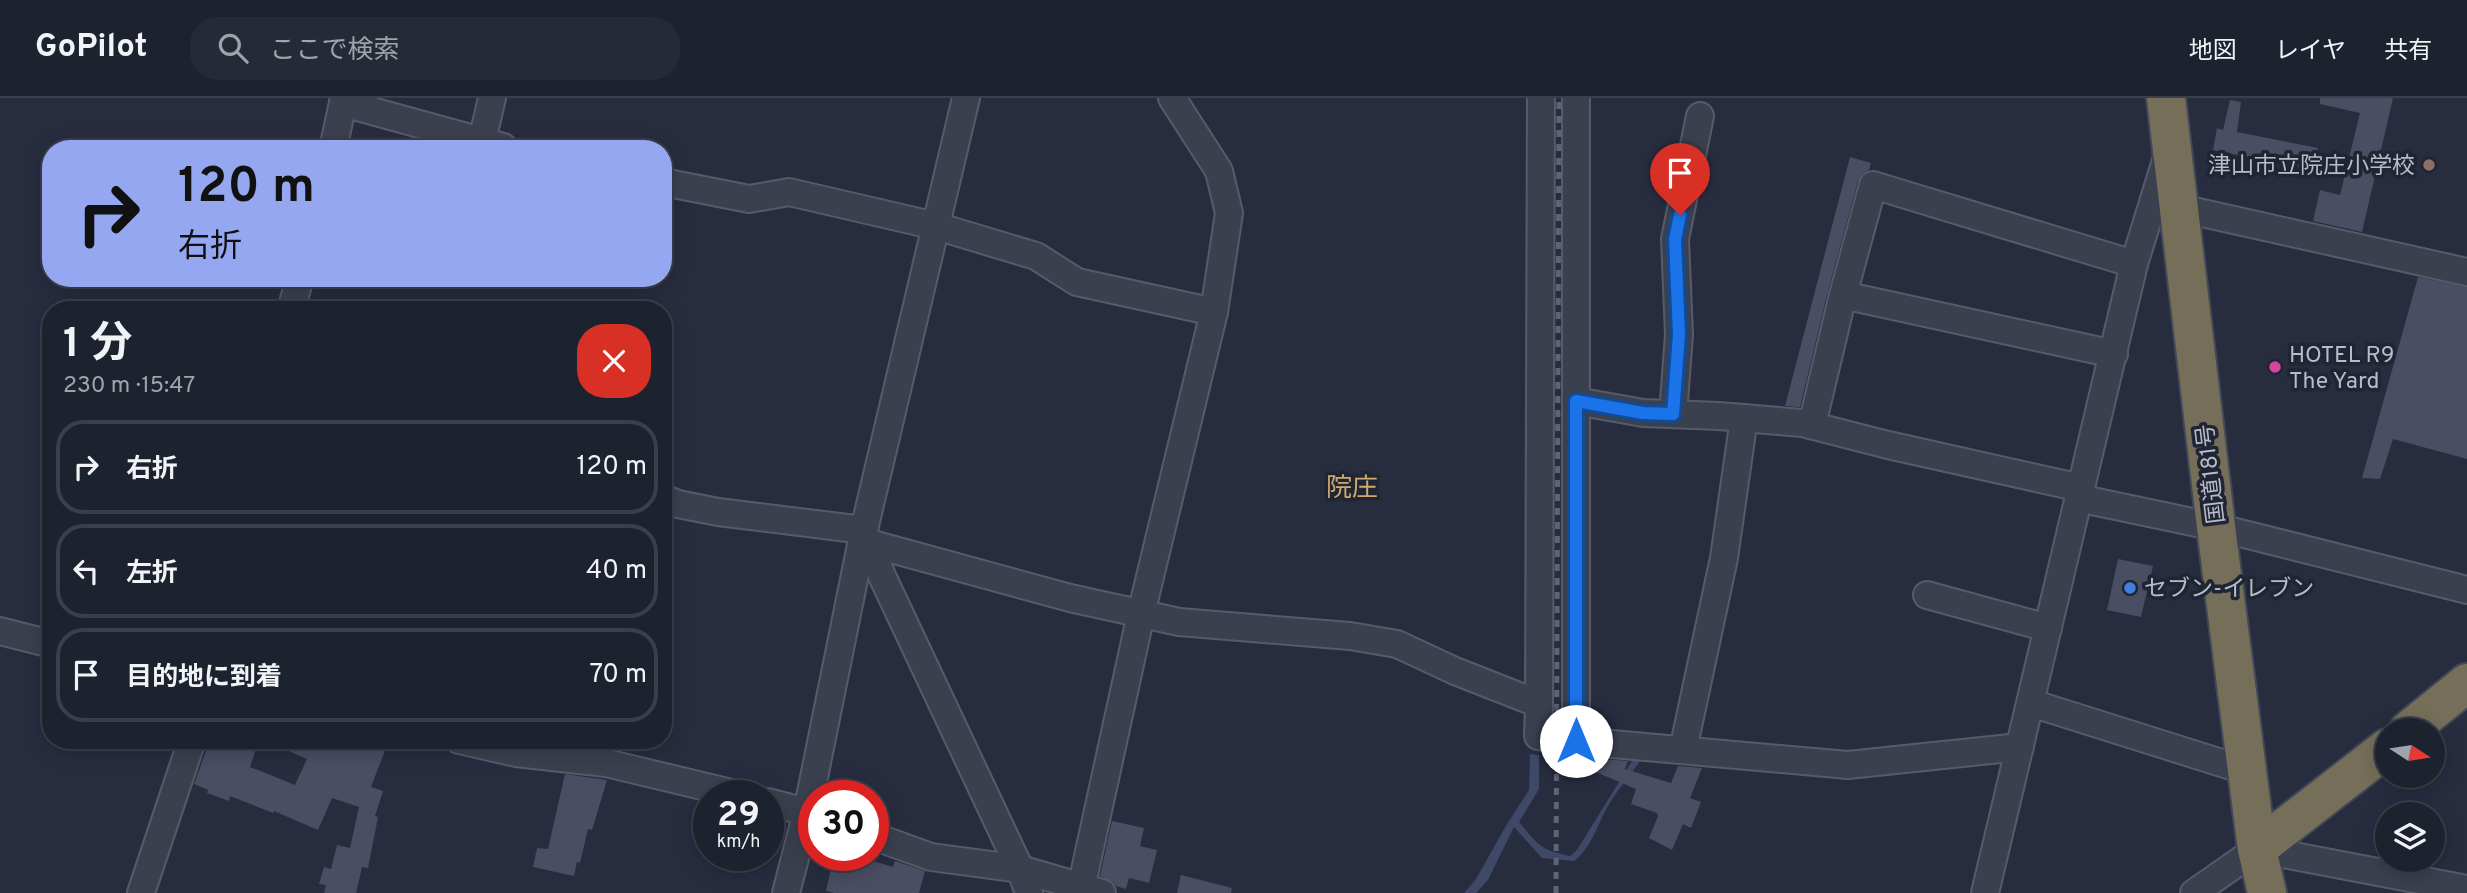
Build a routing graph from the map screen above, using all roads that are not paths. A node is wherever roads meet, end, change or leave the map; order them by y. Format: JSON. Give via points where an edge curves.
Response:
{"nodes":[{"id":1,"x":492,"y":98,"type":"edge"},
{"id":2,"x":966,"y":98,"type":"edge"},
{"id":3,"x":1172,"y":98,"type":"edge"},
{"id":4,"x":1541,"y":98,"type":"edge"},
{"id":5,"x":1576,"y":98,"type":"edge"},
{"id":6,"x":2167,"y":100,"type":"edge"},
{"id":7,"x":344,"y":101,"type":"edge"},
{"id":8,"x":1700,"y":116,"type":"dead end"},
{"id":9,"x":335,"y":140,"type":"edge"},
{"id":10,"x":479,"y":140,"type":"edge"},
{"id":11,"x":499,"y":140,"type":"edge"},
{"id":12,"x":2171,"y":146,"type":"junction"},
{"id":13,"x":672,"y":184,"type":"edge"},
{"id":14,"x":2180,"y":208,"type":"junction"},
{"id":15,"x":936,"y":226,"type":"junction"},
{"id":16,"x":2134,"y":264,"type":"junction"},
{"id":17,"x":2467,"y":272,"type":"edge"},
{"id":18,"x":1843,"y":295,"type":"junction"},
{"id":19,"x":1214,"y":312,"type":"junction"},
{"id":20,"x":2114,"y":354,"type":"junction"},
{"id":21,"x":1576,"y":401,"type":"junction"},
{"id":22,"x":1673,"y":414,"type":"junction"},
{"id":23,"x":1745,"y":418,"type":"junction"},
{"id":24,"x":1812,"y":425,"type":"junction"},
{"id":25,"x":2080,"y":493,"type":"junction"},
{"id":26,"x":672,"y":502,"type":"edge"},
{"id":27,"x":2216,"y":527,"type":"junction"},
{"id":28,"x":866,"y":537,"type":"junction"},
{"id":29,"x":2467,"y":590,"type":"edge"},
{"id":30,"x":1927,"y":595,"type":"dead end"},
{"id":31,"x":1141,"y":614,"type":"junction"},
{"id":32,"x":2048,"y":628,"type":"junction"},
{"id":33,"x":0,"y":631,"type":"edge"},
{"id":34,"x":42,"y":642,"type":"edge"},
{"id":35,"x":2467,"y":683,"type":"edge"},
{"id":36,"x":2031,"y":703,"type":"junction"},
{"id":37,"x":1539,"y":704,"type":"junction"},
{"id":38,"x":2467,"y":716,"type":"edge"},
{"id":39,"x":2424,"y":718,"type":"edge"},
{"id":40,"x":2445,"y":732,"type":"edge"},
{"id":41,"x":1576,"y":741,"type":"junction"},
{"id":42,"x":2020,"y":747,"type":"junction"},
{"id":43,"x":189,"y":749,"type":"edge"},
{"id":44,"x":498,"y":749,"type":"edge"},
{"id":45,"x":1683,"y":750,"type":"junction"},
{"id":46,"x":2375,"y":757,"type":"edge"},
{"id":47,"x":2247,"y":771,"type":"junction"},
{"id":48,"x":817,"y":780,"type":"edge"},
{"id":49,"x":693,"y":784,"type":"edge"},
{"id":50,"x":2375,"y":784,"type":"edge"},
{"id":51,"x":889,"y":842,"type":"edge"},
{"id":52,"x":2257,"y":849,"type":"junction"},
{"id":53,"x":798,"y":853,"type":"edge"},
{"id":54,"x":1025,"y":881,"type":"edge"},
{"id":55,"x":2467,"y":888,"type":"edge"},
{"id":56,"x":1088,"y":891,"type":"edge"},
{"id":57,"x":141,"y":893,"type":"edge"},
{"id":58,"x":786,"y":893,"type":"edge"},
{"id":59,"x":1985,"y":893,"type":"edge"},
{"id":60,"x":2194,"y":893,"type":"edge"},
{"id":61,"x":2256,"y":893,"type":"edge"},
{"id":62,"x":2267,"y":893,"type":"edge"}],
"edges":[{"from":1,"to":11,"type":"street"},
{"from":2,"to":15,"type":"street"},
{"from":3,"to":19,"type":"street","via":[[1219,171],[1228,213]]},
{"from":4,"to":37,"type":"street"},
{"from":5,"to":21,"type":"street"},
{"from":6,"to":12,"type":"highway","name":"国道181号"},
{"from":7,"to":9,"type":"street"},
{"from":7,"to":10,"type":"street"},
{"from":8,"to":22,"type":"street","via":[[1675,239],[1679,335]]},
{"from":12,"to":14,"type":"highway","name":"国道181号"},
{"from":12,"to":16,"type":"street"},
{"from":13,"to":15,"type":"street","via":[[749,199],[789,192]]},
{"from":14,"to":17,"type":"street"},
{"from":14,"to":27,"type":"highway","name":"国道181号"},
{"from":15,"to":19,"type":"street","via":[[1036,256],[1077,282]]},
{"from":15,"to":28,"type":"street"},
{"from":16,"to":18,"type":"street","via":[[1873,185]]},
{"from":16,"to":20,"type":"street"},
{"from":18,"to":20,"type":"street"},
{"from":18,"to":24,"type":"street"},
{"from":19,"to":31,"type":"street"},
{"from":20,"to":25,"type":"street"},
{"from":21,"to":22,"type":"street"},
{"from":21,"to":41,"type":"street"},
{"from":22,"to":23,"type":"street"},
{"from":23,"to":24,"type":"street"},
{"from":23,"to":45,"type":"street","via":[[1724,558]]},
{"from":24,"to":25,"type":"street"},
{"from":25,"to":27,"type":"street"},
{"from":25,"to":32,"type":"street"},
{"from":26,"to":28,"type":"street"},
{"from":27,"to":29,"type":"street"},
{"from":27,"to":47,"type":"highway","name":"国道181号"},
{"from":28,"to":31,"type":"street","via":[[1070,598]]},
{"from":28,"to":48,"type":"street"},
{"from":28,"to":54,"type":"street"},
{"from":30,"to":32,"type":"street"},
{"from":31,"to":37,"type":"street","via":[[1397,644]]},
{"from":31,"to":56,"type":"street"},
{"from":32,"to":36,"type":"street"},
{"from":33,"to":34,"type":"street"},
{"from":35,"to":39,"type":"highway"},
{"from":36,"to":42,"type":"street"},
{"from":36,"to":47,"type":"street"},
{"from":37,"to":41,"type":"street","via":[[1538,736]]},
{"from":38,"to":40,"type":"highway"},
{"from":41,"to":45,"type":"street"},
{"from":42,"to":45,"type":"street","via":[[1848,765]]},
{"from":42,"to":59,"type":"street"},
{"from":43,"to":57,"type":"street"},
{"from":44,"to":49,"type":"street","via":[[606,763]]},
{"from":46,"to":52,"type":"highway"},
{"from":47,"to":52,"type":"highway","name":"国道181号"},
{"from":50,"to":52,"type":"highway"},
{"from":51,"to":54,"type":"street"},
{"from":52,"to":55,"type":"street"},
{"from":52,"to":60,"type":"street"},
{"from":52,"to":61,"type":"highway"},
{"from":52,"to":62,"type":"highway"},
{"from":53,"to":58,"type":"street"},
{"from":54,"to":56,"type":"street"}]}
